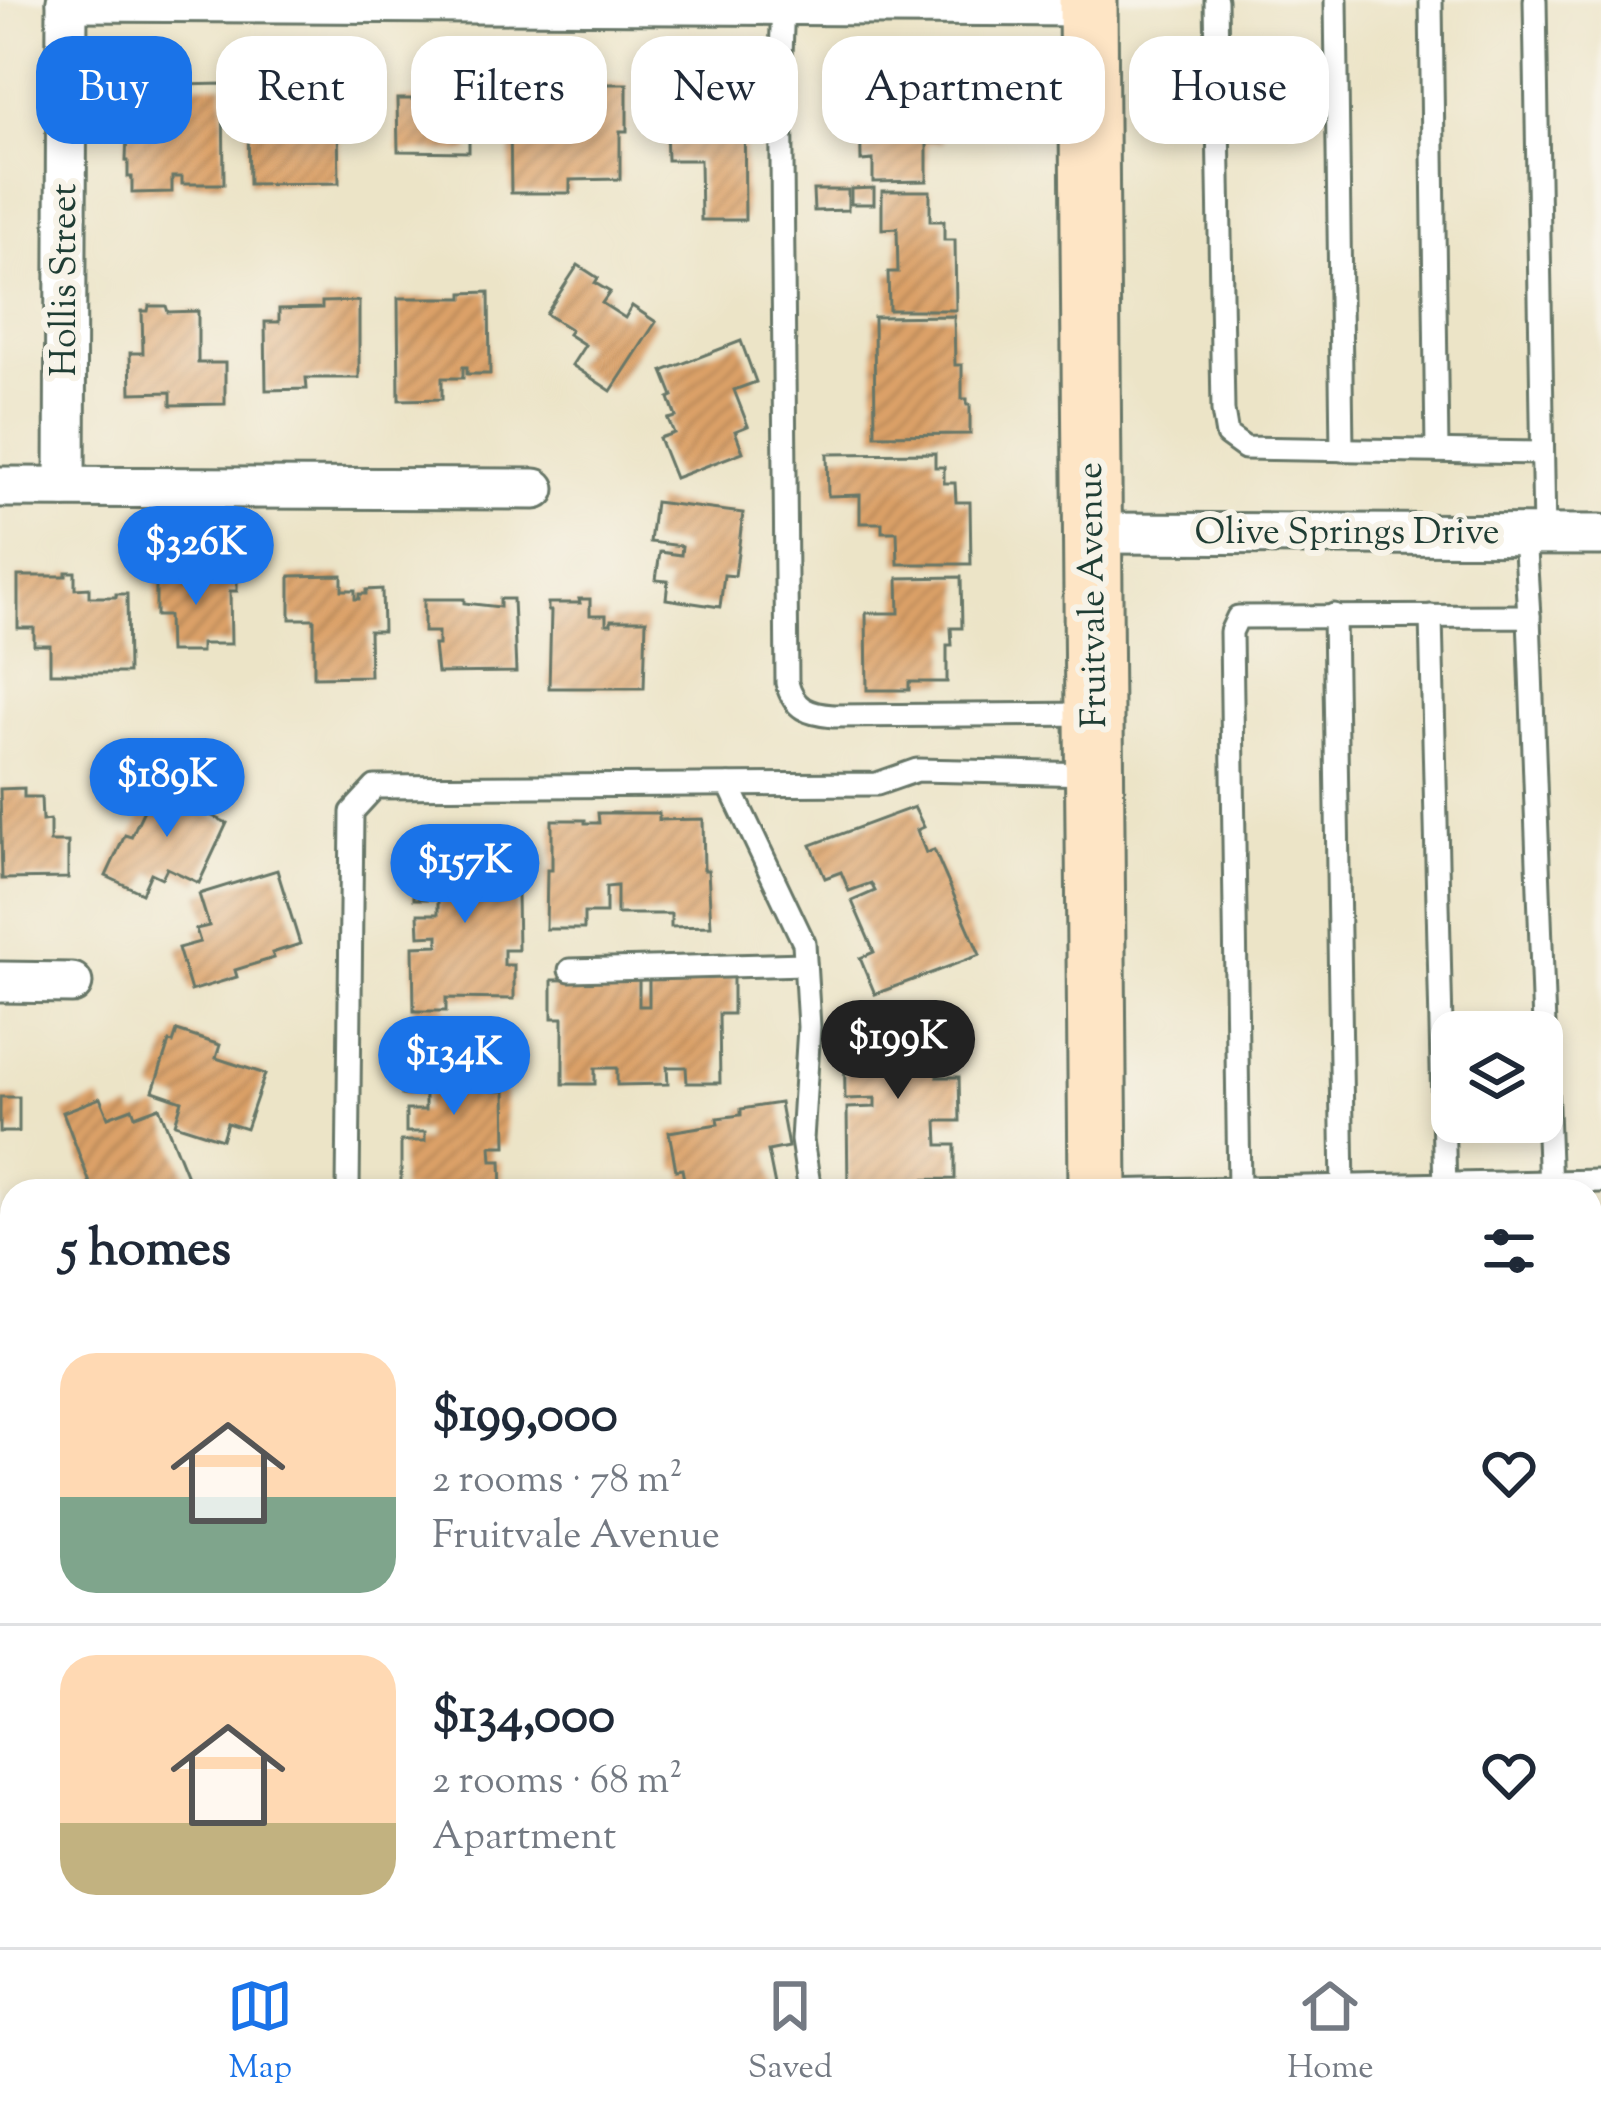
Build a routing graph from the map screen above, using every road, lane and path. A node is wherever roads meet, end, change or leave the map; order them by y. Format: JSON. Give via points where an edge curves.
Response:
{"nodes":[{"id":1,"x":67,"y":0,"type":"edge"},
{"id":2,"x":1216,"y":0,"type":"edge"},
{"id":3,"x":1336,"y":0,"type":"edge"},
{"id":4,"x":1431,"y":0,"type":"edge"},
{"id":5,"x":1535,"y":0,"type":"edge"},
{"id":6,"x":537,"y":2,"type":"edge"},
{"id":7,"x":783,"y":2,"type":"edge"},
{"id":8,"x":1088,"y":3,"type":"edge"},
{"id":9,"x":1342,"y":450,"type":"junction"},
{"id":10,"x":1437,"y":452,"type":"junction"},
{"id":11,"x":1542,"y":453,"type":"junction"},
{"id":12,"x":0,"y":487,"type":"edge"},
{"id":13,"x":64,"y":487,"type":"junction"},
{"id":14,"x":535,"y":489,"type":"dead end"},
{"id":15,"x":1094,"y":533,"type":"junction"},
{"id":16,"x":1534,"y":535,"type":"junction"},
{"id":17,"x":1601,"y":535,"type":"edge"},
{"id":18,"x":1334,"y":615,"type":"junction"},
{"id":19,"x":1431,"y":616,"type":"junction"},
{"id":20,"x":1529,"y":616,"type":"junction"},
{"id":21,"x":1096,"y":715,"type":"junction"},
{"id":22,"x":1096,"y":774,"type":"junction"},
{"id":23,"x":729,"y":785,"type":"junction"},
{"id":24,"x":805,"y":964,"type":"junction"},
{"id":25,"x":570,"y":970,"type":"dead end"},
{"id":26,"x":0,"y":982,"type":"edge"},
{"id":27,"x":72,"y":983,"type":"dead end"},
{"id":28,"x":348,"y":1179,"type":"edge"},
{"id":29,"x":809,"y":1179,"type":"edge"},
{"id":30,"x":1099,"y":1179,"type":"edge"},
{"id":31,"x":1238,"y":1179,"type":"edge"},
{"id":32,"x":1343,"y":1179,"type":"edge"},
{"id":33,"x":1445,"y":1179,"type":"edge"},
{"id":34,"x":1550,"y":1179,"type":"edge"}],
"edges":[{"from":1,"to":6,"type":"street"},
{"from":1,"to":13,"type":"street","name":"Hollis Street"},
{"from":2,"to":9,"type":"lane","via":[[1227,435],[1245,448]]},
{"from":3,"to":9,"type":"lane"},
{"from":4,"to":10,"type":"lane"},
{"from":5,"to":11,"type":"lane"},
{"from":6,"to":7,"type":"street"},
{"from":7,"to":8,"type":"street"},
{"from":7,"to":21,"type":"lane","via":[[791,698],[812,714],[833,716]]},
{"from":8,"to":15,"type":"main road","name":"Fruitvale Avenue"},
{"from":9,"to":10,"type":"lane"},
{"from":10,"to":11,"type":"lane"},
{"from":11,"to":16,"type":"lane"},
{"from":12,"to":13,"type":"street"},
{"from":13,"to":14,"type":"street"},
{"from":15,"to":16,"type":"street","name":"Olive Springs Drive"},
{"from":15,"to":21,"type":"main road","name":"Fruitvale Avenue"},
{"from":16,"to":17,"type":"street","name":"Olive Springs Drive"},
{"from":16,"to":20,"type":"lane"},
{"from":18,"to":19,"type":"lane"},
{"from":18,"to":31,"type":"lane","via":[[1238,617],[1231,632]]},
{"from":18,"to":32,"type":"lane"},
{"from":19,"to":20,"type":"lane"},
{"from":19,"to":33,"type":"lane"},
{"from":20,"to":34,"type":"lane"},
{"from":21,"to":22,"type":"main road","name":"Fruitvale Avenue"},
{"from":22,"to":23,"type":"lane","via":[[917,770],[877,784]]},
{"from":22,"to":30,"type":"main road","name":"Fruitvale Avenue"},
{"from":23,"to":24,"type":"lane","via":[[804,943]]},
{"from":23,"to":28,"type":"lane","via":[[375,787],[352,812]]},
{"from":24,"to":25,"type":"lane"},
{"from":24,"to":29,"type":"lane","via":[[802,1140]]},
{"from":26,"to":27,"type":"street"}]}
